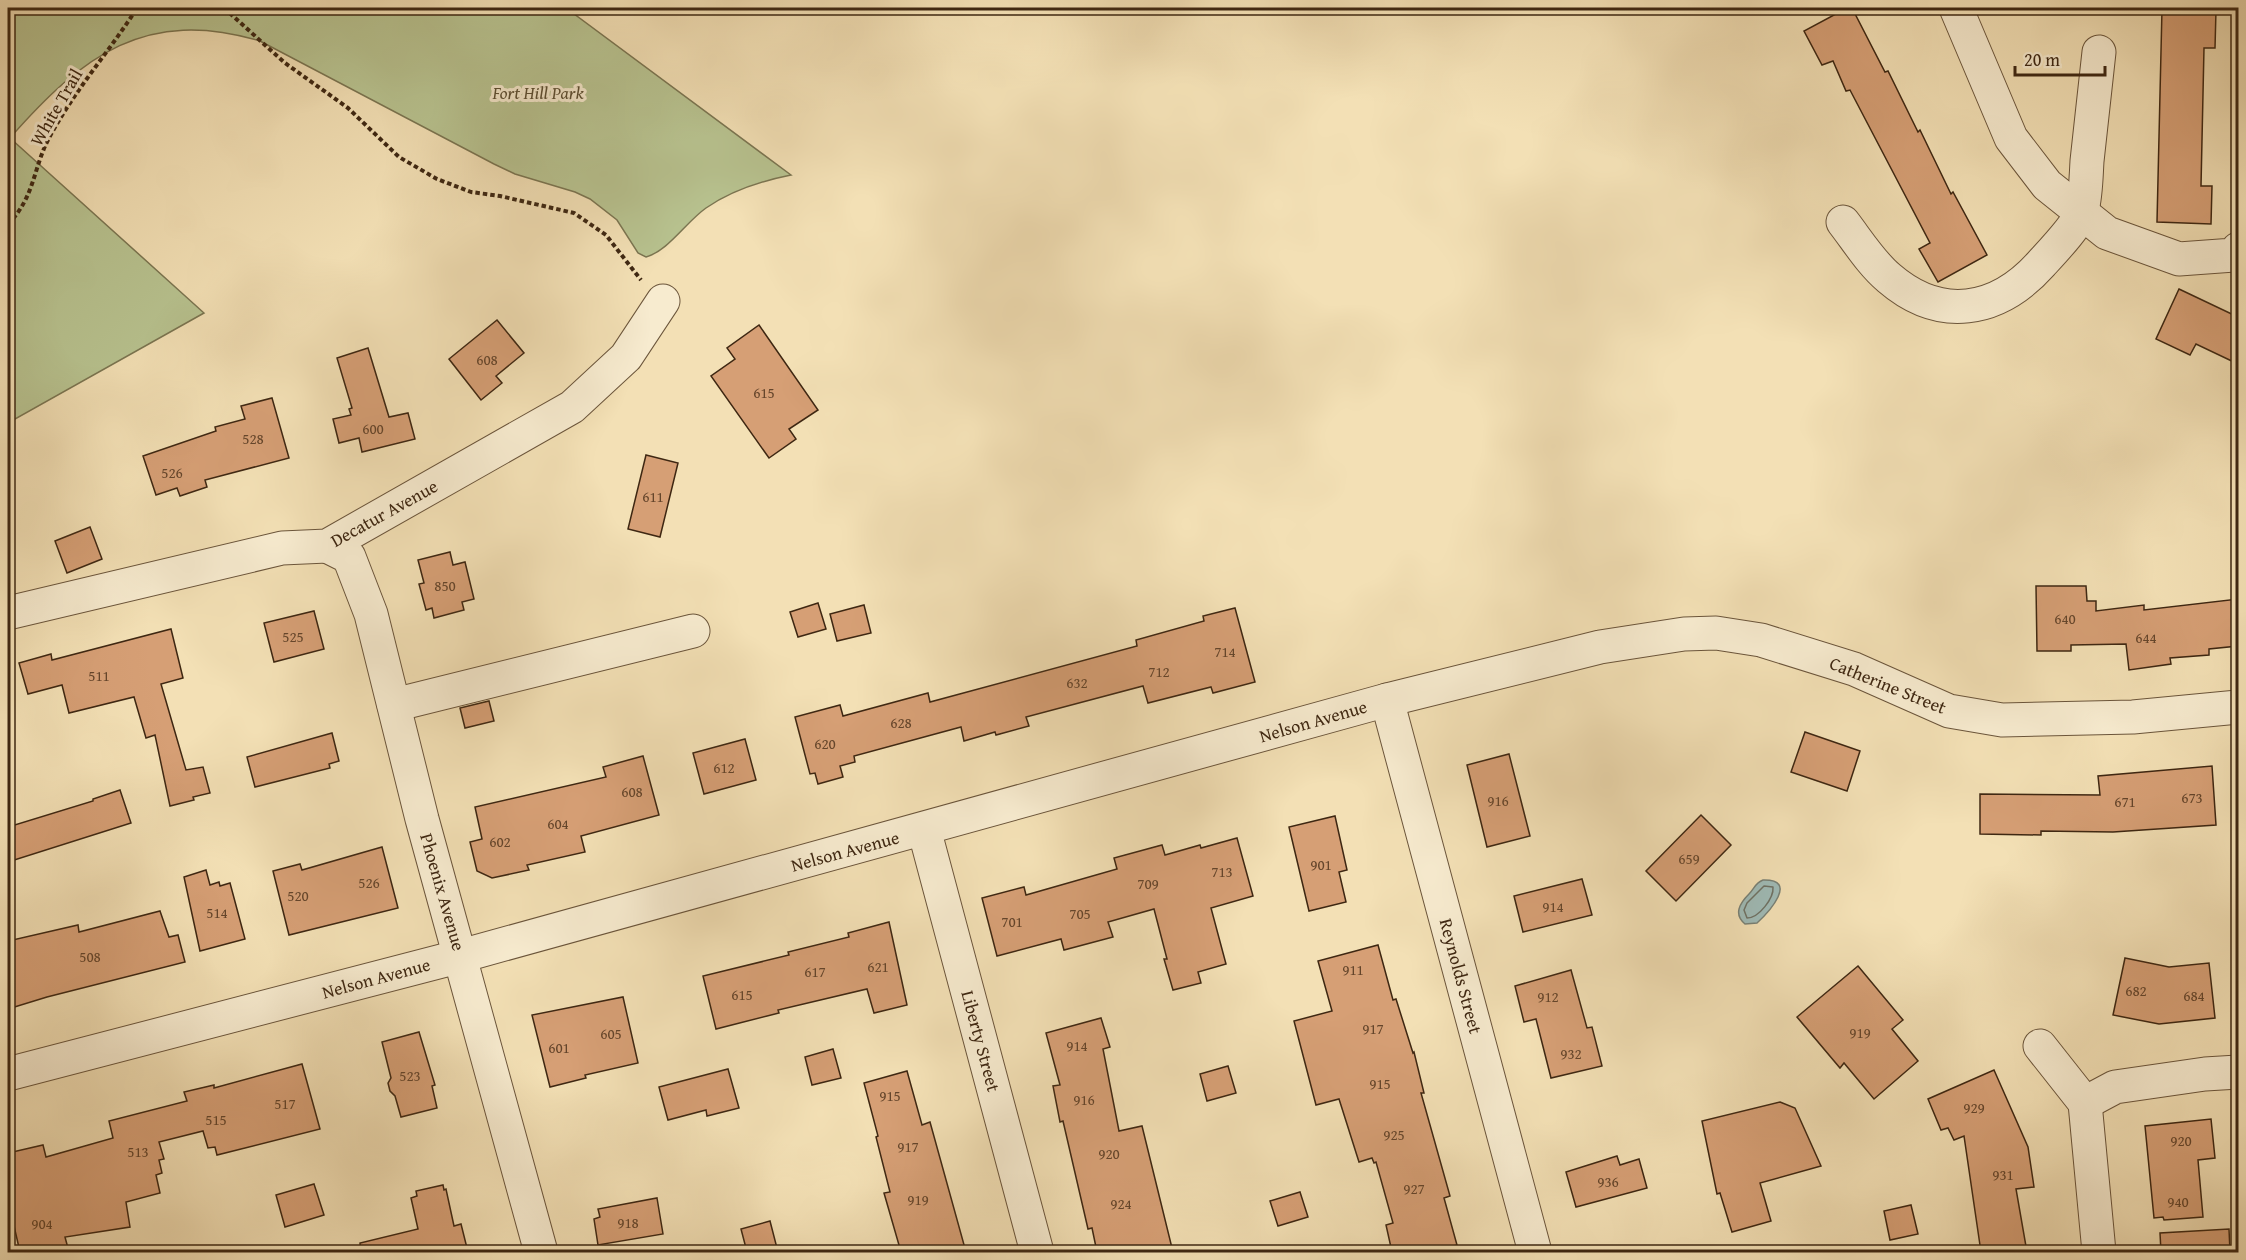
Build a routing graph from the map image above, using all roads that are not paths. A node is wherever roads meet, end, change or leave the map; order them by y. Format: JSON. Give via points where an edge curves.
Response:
{"nodes":[{"id":1,"x":1956,"y":8,"type":"edge"},
{"id":2,"x":2099,"y":52,"type":"dead end"},
{"id":3,"x":2082,"y":213,"type":"junction"},
{"id":4,"x":1843,"y":222,"type":"dead end"},
{"id":5,"x":2238,"y":249,"type":"edge"},
{"id":6,"x":663,"y":301,"type":"road end"},
{"id":7,"x":327,"y":546,"type":"junction"},
{"id":8,"x":8,"y":614,"type":"edge"},
{"id":9,"x":693,"y":631,"type":"dead end"},
{"id":10,"x":1684,"y":634,"type":"joint"},
{"id":11,"x":1387,"y":700,"type":"junction"},
{"id":12,"x":394,"y":705,"type":"junction"},
{"id":13,"x":2238,"y":707,"type":"edge"},
{"id":14,"x":924,"y":829,"type":"junction"},
{"id":15,"x":461,"y":956,"type":"junction"},
{"id":16,"x":2040,"y":1046,"type":"dead end"},
{"id":17,"x":2238,"y":1072,"type":"edge"},
{"id":18,"x":8,"y":1074,"type":"edge"},
{"id":19,"x":2085,"y":1103,"type":"junction"},
{"id":20,"x":541,"y":1252,"type":"edge"},
{"id":21,"x":1037,"y":1252,"type":"edge"},
{"id":22,"x":1535,"y":1252,"type":"edge"},
{"id":23,"x":2098,"y":1252,"type":"edge"}],
"edges":[{"from":1,"to":3,"type":"street","via":[[2012,138],[2047,185]]},
{"from":2,"to":3,"type":"street"},
{"from":3,"to":4,"type":"street","via":[[2026,281],[1987,302],[1960,307],[1935,304],[1910,294],[1887,276]]},
{"from":3,"to":5,"type":"street","via":[[2107,233],[2179,259],[2234,255]]},
{"from":6,"to":7,"type":"street","name":"Decatur Avenue","via":[[626,357],[572,407]]},
{"from":7,"to":8,"type":"street","name":"Decatur Avenue","via":[[282,548]]},
{"from":7,"to":12,"type":"street","name":"Phoenix Avenue","via":[[349,557],[371,614]]},
{"from":9,"to":12,"type":"street"},
{"from":10,"to":11,"type":"street","name":"Nelson Avenue","via":[[1600,647]]},
{"from":10,"to":13,"type":"street","name":"Catherine Street","via":[[1716,633],[1761,640],[1854,669],[1949,711],[2002,720],[2133,717]]},
{"from":11,"to":14,"type":"street","name":"Nelson Avenue"},
{"from":11,"to":22,"type":"street","name":"Reynolds Street"},
{"from":12,"to":15,"type":"street","name":"Phoenix Avenue"},
{"from":14,"to":15,"type":"street","name":"Nelson Avenue"},
{"from":14,"to":21,"type":"street","name":"Liberty Street"},
{"from":15,"to":18,"type":"street","name":"Nelson Avenue"},
{"from":15,"to":20,"type":"street","name":"Phoenix Avenue"},
{"from":16,"to":19,"type":"street"},
{"from":17,"to":19,"type":"street","via":[[2115,1087]]},
{"from":19,"to":23,"type":"street"}]}
